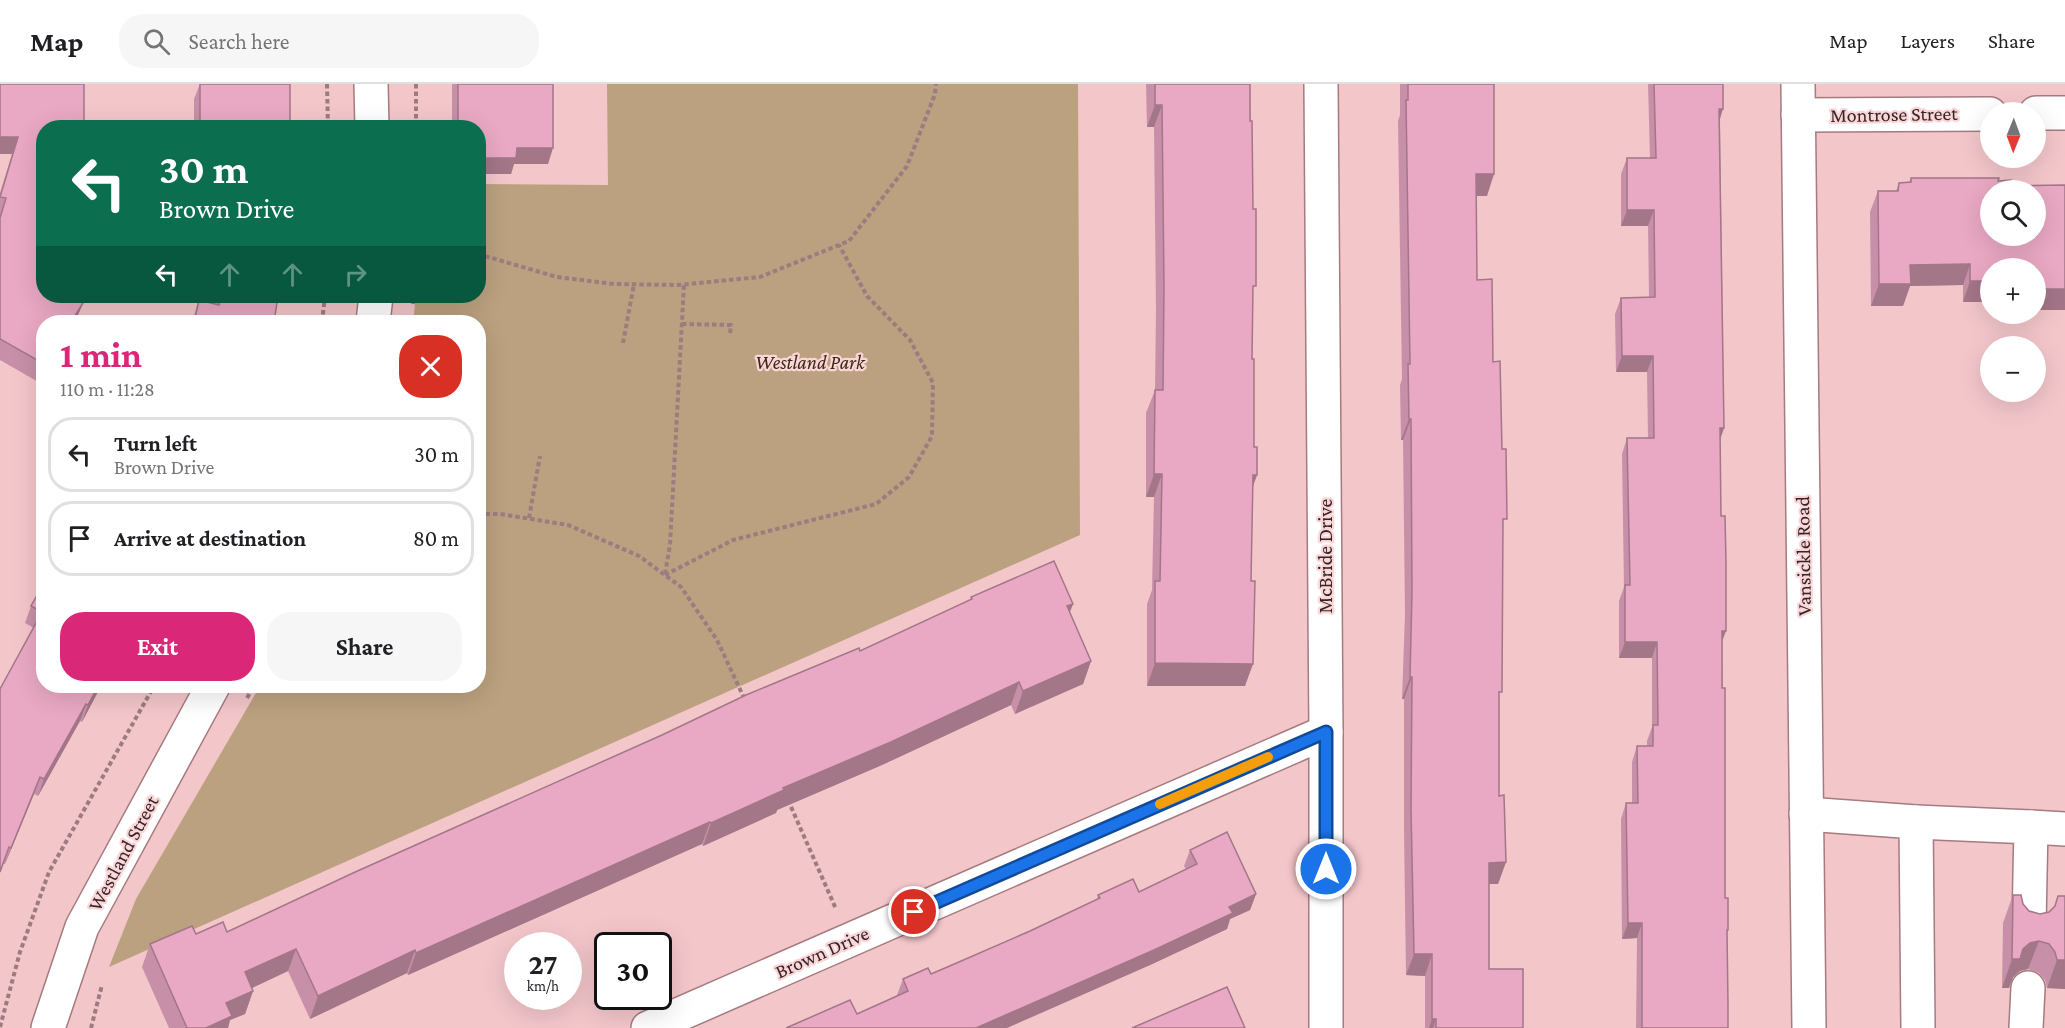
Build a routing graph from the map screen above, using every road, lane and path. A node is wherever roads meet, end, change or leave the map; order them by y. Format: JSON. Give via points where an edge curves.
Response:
{"nodes":[{"id":1,"x":327,"y":84,"type":"edge"},
{"id":2,"x":370,"y":84,"type":"edge"},
{"id":3,"x":416,"y":84,"type":"edge"},
{"id":4,"x":936,"y":84,"type":"edge"},
{"id":5,"x":1321,"y":84,"type":"edge"},
{"id":6,"x":1798,"y":100,"type":"edge"},
{"id":7,"x":1980,"y":113,"type":"edge"},
{"id":8,"x":2046,"y":113,"type":"edge"},
{"id":9,"x":2065,"y":113,"type":"edge"},
{"id":10,"x":328,"y":120,"type":"edge"},
{"id":11,"x":372,"y":120,"type":"edge"},
{"id":12,"x":416,"y":120,"type":"edge"},
{"id":13,"x":838,"y":245,"type":"junction"},
{"id":14,"x":486,"y":256,"type":"edge"},
{"id":15,"x":634,"y":284,"type":"junction"},
{"id":16,"x":684,"y":284,"type":"junction"},
{"id":17,"x":682,"y":324,"type":"junction"},
{"id":18,"x":730,"y":333,"type":"dead end"},
{"id":19,"x":623,"y":343,"type":"dead end"},
{"id":20,"x":540,"y":456,"type":"dead end"},
{"id":21,"x":486,"y":514,"type":"edge"},
{"id":22,"x":529,"y":518,"type":"junction"},
{"id":23,"x":665,"y":575,"type":"junction"},
{"id":24,"x":150,"y":693,"type":"edge"},
{"id":25,"x":209,"y":693,"type":"edge"},
{"id":26,"x":745,"y":702,"type":"edge"},
{"id":27,"x":1326,"y":732,"type":"junction"},
{"id":28,"x":788,"y":799,"type":"edge"},
{"id":29,"x":1806,"y":814,"type":"junction"},
{"id":30,"x":1916,"y":822,"type":"junction"},
{"id":31,"x":2031,"y":827,"type":"junction"},
{"id":32,"x":2065,"y":830,"type":"edge"},
{"id":33,"x":2029,"y":924,"type":"edge"},
{"id":34,"x":849,"y":940,"type":"junction"},
{"id":35,"x":2028,"y":988,"type":"dead end"},
{"id":36,"x":0,"y":1027,"type":"edge"},
{"id":37,"x":48,"y":1028,"type":"edge"},
{"id":38,"x":648,"y":1028,"type":"edge"},
{"id":39,"x":1326,"y":1028,"type":"edge"},
{"id":40,"x":1809,"y":1028,"type":"edge"},
{"id":41,"x":1918,"y":1028,"type":"edge"},
{"id":42,"x":2026,"y":1028,"type":"edge"}],
"edges":[{"from":1,"to":10,"type":"path"},
{"from":2,"to":11,"type":"street"},
{"from":3,"to":12,"type":"path"},
{"from":4,"to":13,"type":"path","via":[[907,166],[849,241]]},
{"from":5,"to":27,"type":"street","name":"McBride Drive"},
{"from":6,"to":7,"type":"street","name":"Montrose Street"},
{"from":6,"to":29,"type":"street","name":"Vansickle Road"},
{"from":8,"to":9,"type":"street"},
{"from":13,"to":16,"type":"path","via":[[760,277]]},
{"from":13,"to":23,"type":"path","via":[[867,296],[910,340],[933,383],[932,436],[909,477],[876,504],[733,540]]},
{"from":14,"to":15,"type":"path","via":[[557,277]]},
{"from":15,"to":16,"type":"path"},
{"from":15,"to":19,"type":"path"},
{"from":16,"to":17,"type":"path"},
{"from":17,"to":18,"type":"path","via":[[731,325]]},
{"from":17,"to":23,"type":"path"},
{"from":20,"to":22,"type":"path"},
{"from":21,"to":22,"type":"path"},
{"from":22,"to":23,"type":"path","via":[[568,525],[639,556]]},
{"from":23,"to":26,"type":"path","via":[[681,587],[717,640]]},
{"from":24,"to":36,"type":"path","via":[[49,872],[20,952]]},
{"from":25,"to":37,"type":"street","name":"Westland Street","via":[[82,927]]},
{"from":27,"to":34,"type":"street","name":"Brown Drive"},
{"from":27,"to":39,"type":"street","name":"McBride Drive"},
{"from":28,"to":34,"type":"path"},
{"from":29,"to":30,"type":"street"},
{"from":29,"to":40,"type":"street","name":"Vansickle Road"},
{"from":30,"to":31,"type":"street"},
{"from":30,"to":41,"type":"street"},
{"from":31,"to":32,"type":"street"},
{"from":31,"to":33,"type":"street"},
{"from":34,"to":38,"type":"street","name":"Brown Drive"},
{"from":35,"to":42,"type":"street"}]}
